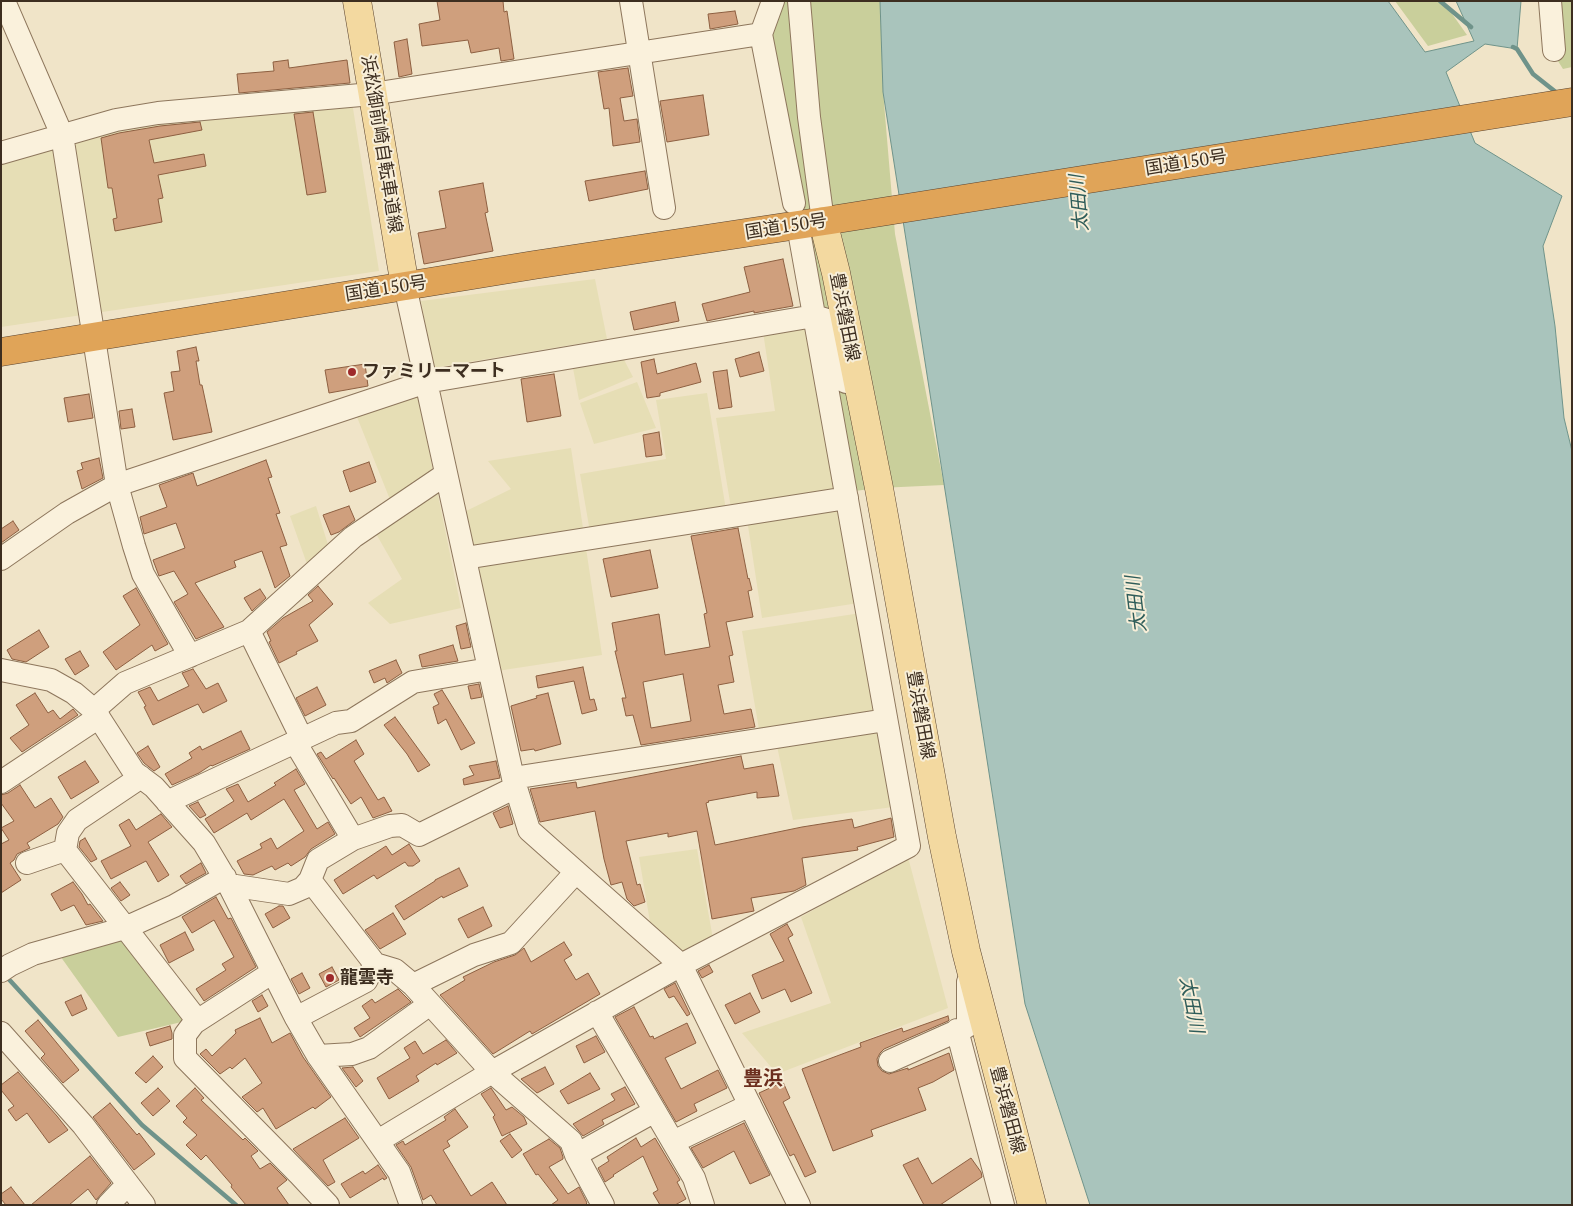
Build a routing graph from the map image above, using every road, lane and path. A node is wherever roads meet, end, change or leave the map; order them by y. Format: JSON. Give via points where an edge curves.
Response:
{"nodes":[{"id":1,"x":4,"y":1,"type":"edge"},
{"id":2,"x":357,"y":1,"type":"edge"},
{"id":3,"x":631,"y":1,"type":"edge"},
{"id":4,"x":773,"y":1,"type":"edge"},
{"id":5,"x":799,"y":1,"type":"edge"},
{"id":6,"x":1550,"y":1,"type":"edge"},
{"id":7,"x":761,"y":34,"type":"junction"},
{"id":8,"x":1554,"y":50,"type":"dead end"},
{"id":9,"x":640,"y":53,"type":"junction"},
{"id":10,"x":372,"y":94,"type":"junction"},
{"id":11,"x":1572,"y":102,"type":"edge"},
{"id":12,"x":62,"y":136,"type":"junction"},
{"id":13,"x":1,"y":153,"type":"edge"},
{"id":14,"x":794,"y":203,"type":"dead end"},
{"id":15,"x":664,"y":208,"type":"dead end"},
{"id":16,"x":827,"y":221,"type":"junction"},
{"id":17,"x":800,"y":237,"type":"dead end"},
{"id":18,"x":405,"y":286,"type":"junction"},
{"id":19,"x":814,"y":316,"type":"junction"},
{"id":20,"x":94,"y":337,"type":"junction"},
{"id":21,"x":1,"y":352,"type":"edge"},
{"id":22,"x":426,"y":382,"type":"junction"},
{"id":23,"x":864,"y":416,"type":"junction"},
{"id":24,"x":446,"y":474,"type":"junction"},
{"id":25,"x":117,"y":485,"type":"junction"},
{"id":26,"x":846,"y":498,"type":"junction"},
{"id":27,"x":465,"y":558,"type":"junction"},
{"id":28,"x":1,"y":559,"type":"edge"},
{"id":29,"x":249,"y":631,"type":"junction"},
{"id":30,"x":190,"y":656,"type":"junction"},
{"id":31,"x":489,"y":669,"type":"junction"},
{"id":32,"x":1,"y":670,"type":"edge"},
{"id":33,"x":97,"y":713,"type":"junction"},
{"id":34,"x":886,"y":720,"type":"junction"},
{"id":35,"x":298,"y":740,"type":"junction"},
{"id":36,"x":141,"y":777,"type":"junction"},
{"id":37,"x":1,"y":782,"type":"edge"},
{"id":38,"x":515,"y":783,"type":"junction"},
{"id":39,"x":167,"y":802,"type":"junction"},
{"id":40,"x":353,"y":839,"type":"junction"},
{"id":41,"x":65,"y":850,"type":"junction"},
{"id":42,"x":27,"y":863,"type":"dead end"},
{"id":43,"x":576,"y":872,"type":"junction"},
{"id":44,"x":310,"y":880,"type":"junction"},
{"id":45,"x":227,"y":881,"type":"junction"},
{"id":46,"x":125,"y":928,"type":"junction"},
{"id":47,"x":968,"y":962,"type":"junction"},
{"id":48,"x":375,"y":964,"type":"junction"},
{"id":49,"x":681,"y":964,"type":"junction"},
{"id":50,"x":1,"y":971,"type":"edge"},
{"id":51,"x":273,"y":972,"type":"junction"},
{"id":52,"x":413,"y":985,"type":"junction"},
{"id":53,"x":430,"y":1004,"type":"junction"},
{"id":54,"x":597,"y":1012,"type":"junction"},
{"id":55,"x":296,"y":1018,"type":"junction"},
{"id":56,"x":198,"y":1020,"type":"junction"},
{"id":57,"x":957,"y":1030,"type":"junction"},
{"id":58,"x":1,"y":1033,"type":"edge"},
{"id":59,"x":318,"y":1056,"type":"junction"},
{"id":60,"x":890,"y":1061,"type":"dead end"},
{"id":61,"x":492,"y":1072,"type":"junction"},
{"id":62,"x":750,"y":1105,"type":"junction"},
{"id":63,"x":1006,"y":1105,"type":"junction"},
{"id":64,"x":655,"y":1111,"type":"junction"},
{"id":65,"x":378,"y":1141,"type":"junction"},
{"id":66,"x":673,"y":1142,"type":"junction"},
{"id":67,"x":576,"y":1155,"type":"junction"},
{"id":68,"x":128,"y":1184,"type":"junction"},
{"id":69,"x":601,"y":1204,"type":"edge"},
{"id":70,"x":108,"y":1205,"type":"edge"},
{"id":71,"x":144,"y":1205,"type":"edge"},
{"id":72,"x":328,"y":1205,"type":"edge"},
{"id":73,"x":411,"y":1205,"type":"edge"},
{"id":74,"x":704,"y":1205,"type":"edge"},
{"id":75,"x":799,"y":1205,"type":"edge"},
{"id":76,"x":1003,"y":1205,"type":"edge"},
{"id":77,"x":1016,"y":1205,"type":"edge"},
{"id":78,"x":1032,"y":1205,"type":"edge"}],
"edges":[{"from":1,"to":12,"type":"street"},
{"from":2,"to":10,"type":"main road","name":"浜松御前崎自転車道線"},
{"from":3,"to":9,"type":"street"},
{"from":4,"to":7,"type":"street"},
{"from":5,"to":16,"type":"street","via":[[809,117]]},
{"from":6,"to":8,"type":"street"},
{"from":7,"to":9,"type":"street"},
{"from":7,"to":14,"type":"street"},
{"from":9,"to":10,"type":"street"},
{"from":9,"to":15,"type":"street"},
{"from":10,"to":12,"type":"street","via":[[158,113],[116,120]]},
{"from":10,"to":18,"type":"main road","name":"浜松御前崎自転車道線"},
{"from":11,"to":16,"type":"highway","name":"国道150号"},
{"from":12,"to":13,"type":"street"},
{"from":12,"to":20,"type":"street"},
{"from":16,"to":18,"type":"highway","name":"国道150号"},
{"from":16,"to":23,"type":"main road","name":"豊浜磐田線"},
{"from":17,"to":19,"type":"street"},
{"from":18,"to":20,"type":"highway","name":"国道150号"},
{"from":18,"to":22,"type":"street"},
{"from":19,"to":22,"type":"street"},
{"from":19,"to":23,"type":"street","via":[[824,319],[834,338],[849,392]]},
{"from":19,"to":26,"type":"street"},
{"from":20,"to":21,"type":"highway","name":"国道150号"},
{"from":20,"to":25,"type":"street"},
{"from":22,"to":24,"type":"street"},
{"from":22,"to":25,"type":"street"},
{"from":23,"to":47,"type":"main road","name":"豊浜磐田線"},
{"from":24,"to":27,"type":"street"},
{"from":24,"to":29,"type":"street","via":[[353,537]]},
{"from":25,"to":28,"type":"street","via":[[67,513]]},
{"from":25,"to":30,"type":"street","via":[[143,574]]},
{"from":26,"to":27,"type":"street"},
{"from":26,"to":34,"type":"street"},
{"from":27,"to":31,"type":"street"},
{"from":29,"to":30,"type":"street"},
{"from":29,"to":35,"type":"street"},
{"from":30,"to":33,"type":"street","via":[[125,683]]},
{"from":31,"to":35,"type":"street","via":[[413,682],[351,721],[336,723]]},
{"from":31,"to":38,"type":"street"},
{"from":32,"to":33,"type":"street","via":[[51,680],[74,693]]},
{"from":33,"to":36,"type":"street","via":[[134,772]]},
{"from":33,"to":37,"type":"street"},
{"from":34,"to":38,"type":"street"},
{"from":34,"to":49,"type":"street","via":[[909,846]]},
{"from":35,"to":39,"type":"street"},
{"from":35,"to":40,"type":"street"},
{"from":36,"to":39,"type":"street"},
{"from":36,"to":41,"type":"street","via":[[77,820],[68,833]]},
{"from":38,"to":40,"type":"street","via":[[419,835],[402,825]]},
{"from":38,"to":43,"type":"street","via":[[529,830]]},
{"from":39,"to":45,"type":"street","via":[[204,843]]},
{"from":40,"to":44,"type":"street","via":[[318,860]]},
{"from":41,"to":42,"type":"street"},
{"from":41,"to":46,"type":"street"},
{"from":43,"to":49,"type":"street"},
{"from":43,"to":52,"type":"street","via":[[511,943],[474,955]]},
{"from":44,"to":45,"type":"street","via":[[303,888],[289,894]]},
{"from":44,"to":48,"type":"street"},
{"from":45,"to":46,"type":"street"},
{"from":45,"to":51,"type":"street"},
{"from":46,"to":50,"type":"street","via":[[33,954]]},
{"from":46,"to":56,"type":"street"},
{"from":47,"to":57,"type":"street","via":[[968,1023]]},
{"from":47,"to":63,"type":"main road","name":"豊浜磐田線"},
{"from":48,"to":52,"type":"street","via":[[396,970]]},
{"from":48,"to":55,"type":"street","via":[[366,981]]},
{"from":49,"to":54,"type":"street"},
{"from":49,"to":62,"type":"street"},
{"from":51,"to":55,"type":"street"},
{"from":51,"to":56,"type":"street"},
{"from":52,"to":53,"type":"street"},
{"from":53,"to":59,"type":"street","via":[[369,1048],[352,1054]]},
{"from":53,"to":61,"type":"street"},
{"from":54,"to":61,"type":"street"},
{"from":54,"to":64,"type":"street"},
{"from":55,"to":59,"type":"street"},
{"from":56,"to":72,"type":"street","via":[[185,1035],[184,1058]]},
{"from":57,"to":60,"type":"street"},
{"from":57,"to":76,"type":"street"},
{"from":58,"to":68,"type":"street","via":[[83,1126]]},
{"from":59,"to":65,"type":"street"},
{"from":61,"to":65,"type":"street"},
{"from":61,"to":67,"type":"street","via":[[571,1141]]},
{"from":62,"to":66,"type":"street"},
{"from":62,"to":75,"type":"street"},
{"from":63,"to":77,"type":"street","via":[[1003,1128]]},
{"from":63,"to":78,"type":"main road","name":"豊浜磐田線"},
{"from":64,"to":66,"type":"street"},
{"from":64,"to":67,"type":"street"},
{"from":65,"to":73,"type":"street","via":[[399,1172]]},
{"from":66,"to":74,"type":"street","via":[[694,1178]]},
{"from":67,"to":69,"type":"street"},
{"from":68,"to":70,"type":"street"},
{"from":68,"to":71,"type":"street"}]}
